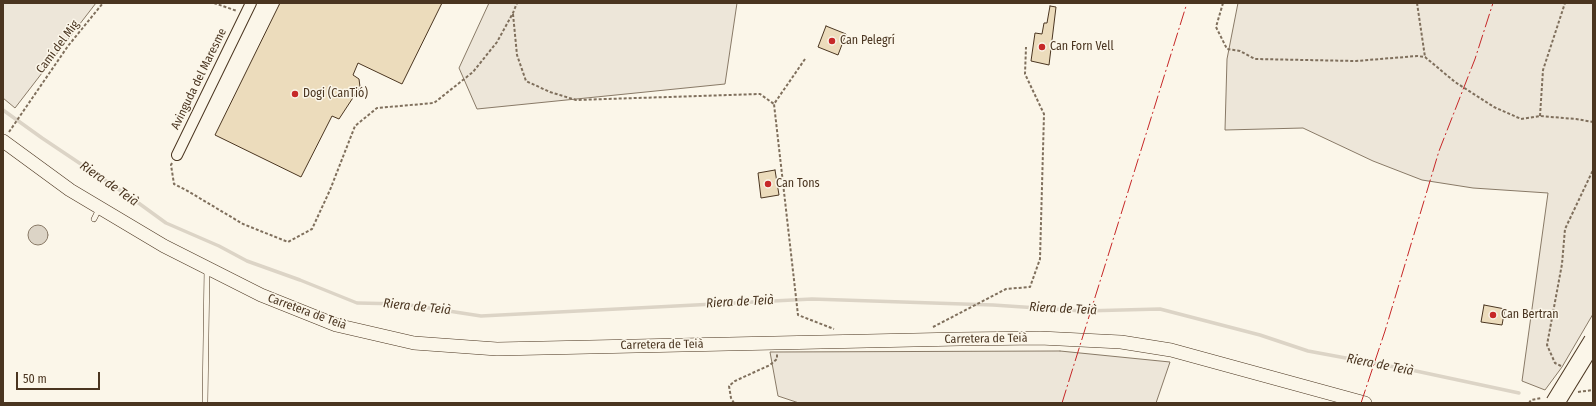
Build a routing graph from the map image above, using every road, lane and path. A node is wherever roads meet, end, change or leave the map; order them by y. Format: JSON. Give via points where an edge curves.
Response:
{"nodes":[{"id":1,"x":103,"y":3,"type":"edge"},
{"id":2,"x":214,"y":3,"type":"edge"},
{"id":3,"x":251,"y":3,"type":"edge"},
{"id":4,"x":516,"y":3,"type":"edge"},
{"id":5,"x":1223,"y":3,"type":"edge"},
{"id":6,"x":1417,"y":3,"type":"edge"},
{"id":7,"x":1565,"y":3,"type":"edge"},
{"id":8,"x":513,"y":13,"type":"junction"},
{"id":9,"x":245,"y":15,"type":"junction"},
{"id":10,"x":1026,"y":47,"type":"dead end"},
{"id":11,"x":1425,"y":57,"type":"junction"},
{"id":12,"x":806,"y":59,"type":"dead end"},
{"id":13,"x":774,"y":104,"type":"junction"},
{"id":14,"x":1540,"y":116,"type":"junction"},
{"id":15,"x":1593,"y":122,"type":"edge"},
{"id":16,"x":3,"y":141,"type":"edge"},
{"id":17,"x":177,"y":155,"type":"joint"},
{"id":18,"x":1593,"y":170,"type":"edge"},
{"id":19,"x":207,"y":268,"type":"junction"},
{"id":20,"x":929,"y":330,"type":"dead end"},
{"id":21,"x":840,"y":332,"type":"dead end"},
{"id":22,"x":1593,"y":341,"type":"edge"},
{"id":23,"x":778,"y":343,"type":"junction"},
{"id":24,"x":1564,"y":367,"type":"dead end"},
{"id":25,"x":205,"y":403,"type":"edge"},
{"id":26,"x":734,"y":403,"type":"edge"},
{"id":27,"x":1365,"y":403,"type":"edge"},
{"id":28,"x":1554,"y":403,"type":"edge"}],
"edges":[{"from":1,"to":16,"type":"path","name":"Camí del Mig","via":[[68,46]]},
{"from":2,"to":9,"type":"path"},
{"from":3,"to":9,"type":"street","name":"Avinguda del Maresme"},
{"from":4,"to":8,"type":"path"},
{"from":5,"to":11,"type":"path","via":[[1216,27],[1227,49],[1255,58],[1356,61]]},
{"from":6,"to":11,"type":"path"},
{"from":7,"to":14,"type":"path","via":[[1543,70]]},
{"from":8,"to":13,"type":"path","via":[[517,55],[526,81],[550,92],[576,100],[760,94]]},
{"from":8,"to":17,"type":"path","via":[[497,42],[473,72],[434,103],[377,108],[355,126],[312,230],[288,242],[243,224],[174,184],[170,165]]},
{"from":9,"to":17,"type":"street","name":"Avinguda del Maresme"},
{"from":10,"to":20,"type":"path","via":[[1025,74],[1044,114],[1040,259],[1030,287],[1006,289]]},
{"from":11,"to":14,"type":"path","via":[[1455,82],[1494,107],[1521,119]]},
{"from":12,"to":13,"type":"path"},
{"from":13,"to":21,"type":"path","via":[[798,315]]},
{"from":14,"to":15,"type":"path"},
{"from":16,"to":19,"type":"street","name":"Carretera de Teià","via":[[97,213]]},
{"from":18,"to":24,"type":"path","via":[[1565,229],[1562,264],[1547,345],[1555,363]]},
{"from":19,"to":23,"type":"street","name":"Carretera de Teià","via":[[261,295],[336,325],[414,343],[497,349]]},
{"from":19,"to":25,"type":"lane"},
{"from":22,"to":28,"type":"highway","bridge":true},
{"from":23,"to":26,"type":"path","via":[[777,358],[770,365],[729,386]]},
{"from":23,"to":27,"type":"street","name":"Carretera de Teià","via":[[1033,338],[1121,342],[1171,350]]}]}
